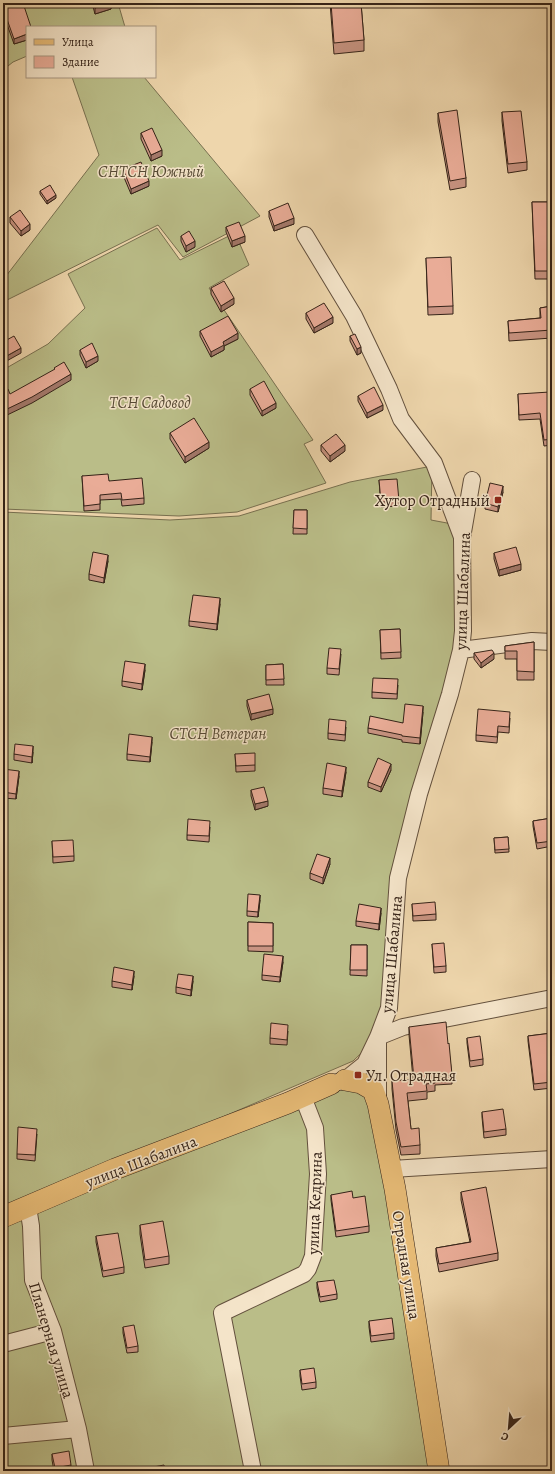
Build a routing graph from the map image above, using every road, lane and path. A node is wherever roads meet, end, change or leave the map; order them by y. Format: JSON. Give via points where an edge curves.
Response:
{"nodes":[{"id":1,"x":305,"y":235,"type":"dead end"},
{"id":2,"x":472,"y":480,"type":"dead end"},
{"id":3,"x":462,"y":538,"type":"junction"},
{"id":4,"x":552,"y":642,"type":"edge"},
{"id":5,"x":461,"y":650,"type":"junction"},
{"id":6,"x":552,"y":998,"type":"edge"},
{"id":7,"x":378,"y":1037,"type":"junction"},
{"id":8,"x":338,"y":1082,"type":"junction"},
{"id":9,"x":303,"y":1097,"type":"junction"},
{"id":10,"x":378,"y":1104,"type":"junction"},
{"id":11,"x":552,"y":1159,"type":"edge"},
{"id":12,"x":392,"y":1169,"type":"junction"},
{"id":13,"x":28,"y":1207,"type":"junction"},
{"id":14,"x":3,"y":1217,"type":"edge"},
{"id":15,"x":53,"y":1331,"type":"junction"},
{"id":16,"x":3,"y":1344,"type":"edge"},
{"id":17,"x":78,"y":1428,"type":"junction"},
{"id":18,"x":3,"y":1436,"type":"edge"},
{"id":19,"x":86,"y":1471,"type":"edge"},
{"id":20,"x":253,"y":1471,"type":"edge"},
{"id":21,"x":439,"y":1471,"type":"edge"}],
"edges":[{"from":1,"to":3,"type":"street","via":[[354,316],[401,419],[434,463]]},
{"from":2,"to":3,"type":"street","name":"улица Шабалина"},
{"from":3,"to":5,"type":"street","name":"улица Шабалина"},
{"from":4,"to":5,"type":"street","via":[[532,641]]},
{"from":5,"to":7,"type":"street","name":"улица Шабалина","via":[[419,794],[398,878],[389,1008]]},
{"from":6,"to":7,"type":"street","via":[[403,1027]]},
{"from":7,"to":8,"type":"street","name":"улица Шабалина","via":[[365,1064]]},
{"from":7,"to":10,"type":"street"},
{"from":8,"to":9,"type":"main road","name":"улица Шабалина"},
{"from":8,"to":10,"type":"main road","name":"Отрадная улица","via":[[361,1082],[373,1090]]},
{"from":9,"to":13,"type":"main road","name":"улица Шабалина","via":[[115,1169]]},
{"from":9,"to":20,"type":"street","name":"улица Кедрина","via":[[315,1128],[318,1174],[312,1263],[304,1274],[222,1314]]},
{"from":10,"to":12,"type":"main road","name":"Отрадная улица"},
{"from":11,"to":12,"type":"street"},
{"from":12,"to":21,"type":"main road","name":"Отрадная улица"},
{"from":13,"to":14,"type":"main road","name":"улица Шабалина"},
{"from":13,"to":15,"type":"street","name":"Планерная улица","via":[[33,1280]]},
{"from":15,"to":16,"type":"street"},
{"from":15,"to":17,"type":"street","name":"Планерная улица"},
{"from":17,"to":18,"type":"street"},
{"from":17,"to":19,"type":"street","name":"Планерная улица"}]}
